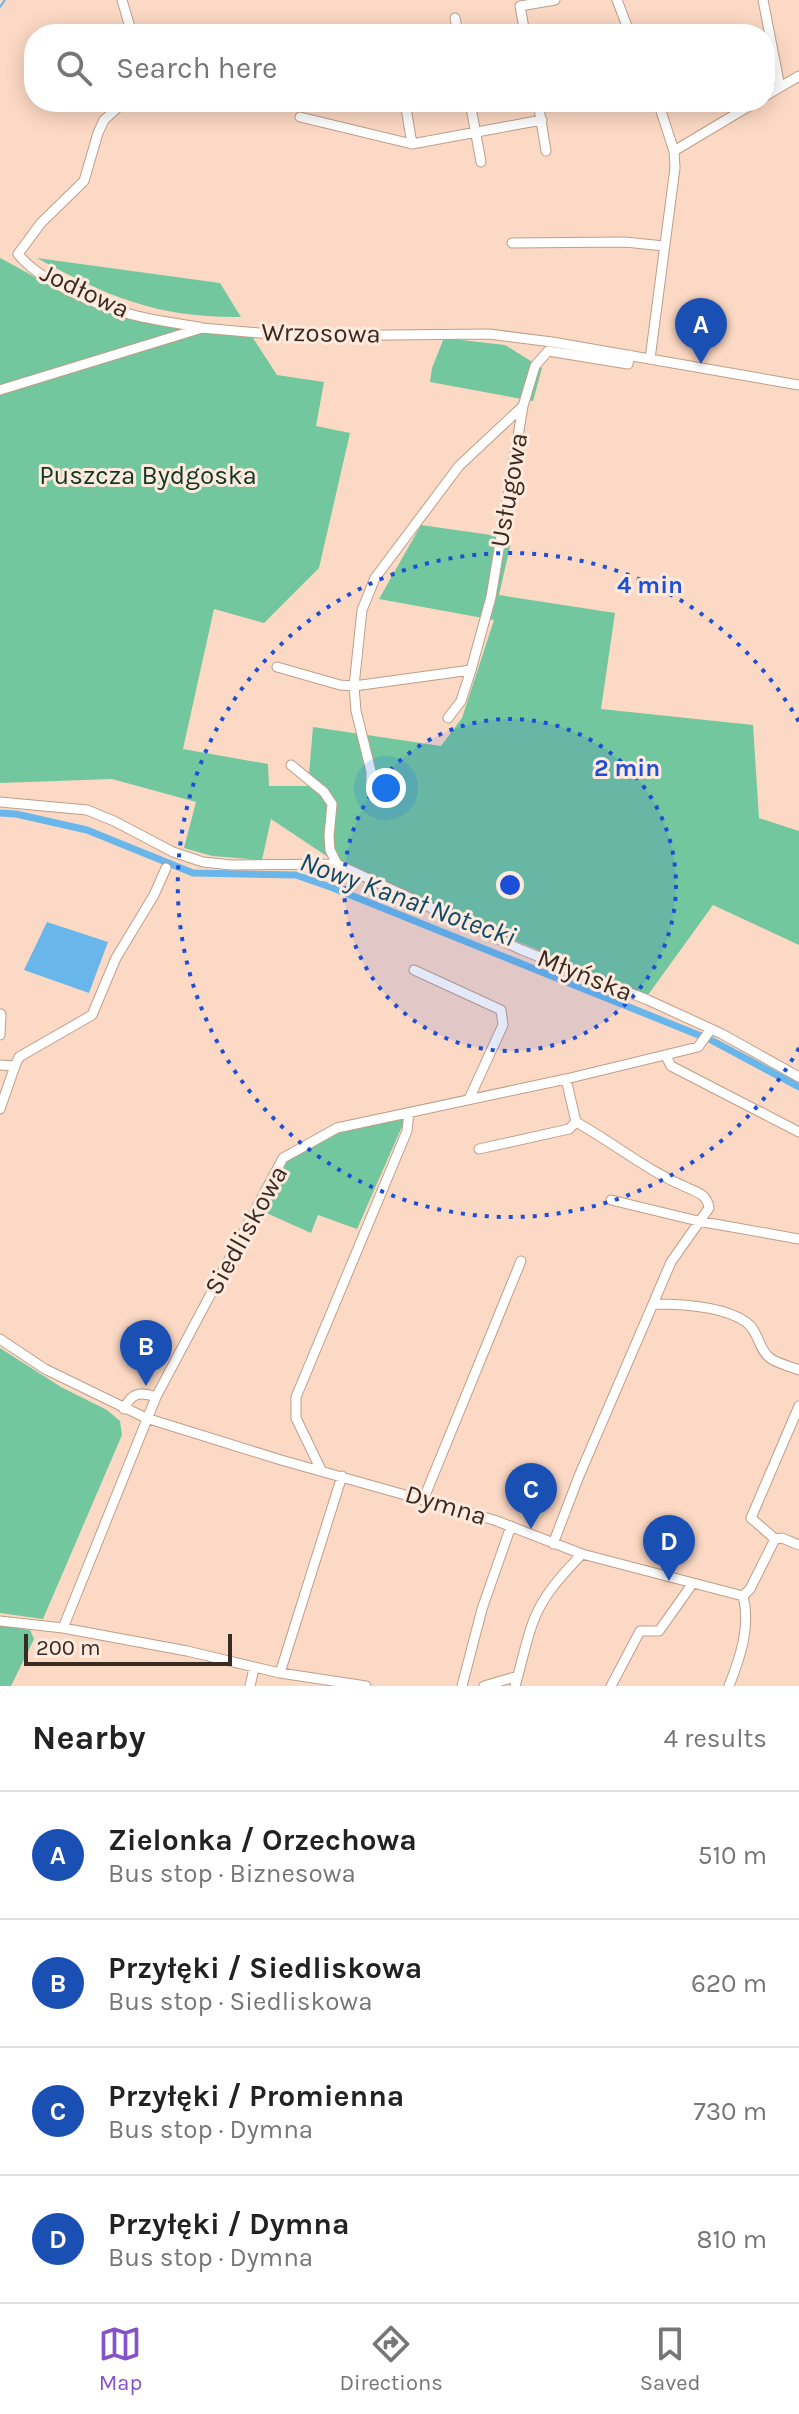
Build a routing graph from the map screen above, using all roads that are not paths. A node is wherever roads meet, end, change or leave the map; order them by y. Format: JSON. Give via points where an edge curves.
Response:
{"nodes":[{"id":1,"x":122,"y":0,"type":"edge"},
{"id":2,"x":555,"y":0,"type":"edge"},
{"id":3,"x":617,"y":0,"type":"edge"},
{"id":4,"x":763,"y":0,"type":"edge"},
{"id":5,"x":455,"y":18,"type":"dead end"},
{"id":6,"x":129,"y":24,"type":"edge"},
{"id":7,"x":456,"y":24,"type":"edge"},
{"id":8,"x":523,"y":24,"type":"edge"},
{"id":9,"x":626,"y":24,"type":"edge"},
{"id":10,"x":768,"y":24,"type":"edge"},
{"id":11,"x":775,"y":61,"type":"edge"},
{"id":12,"x":799,"y":76,"type":"edge"},
{"id":13,"x":780,"y":87,"type":"junction"},
{"id":14,"x":775,"y":90,"type":"edge"},
{"id":15,"x":113,"y":112,"type":"edge"},
{"id":16,"x":407,"y":112,"type":"edge"},
{"id":17,"x":472,"y":112,"type":"edge"},
{"id":18,"x":540,"y":112,"type":"edge"},
{"id":19,"x":661,"y":112,"type":"edge"},
{"id":20,"x":739,"y":112,"type":"edge"},
{"id":21,"x":300,"y":117,"type":"dead end"},
{"id":22,"x":542,"y":120,"type":"junction"},
{"id":23,"x":476,"y":133,"type":"junction"},
{"id":24,"x":412,"y":144,"type":"junction"},
{"id":25,"x":546,"y":151,"type":"dead end"},
{"id":26,"x":674,"y":151,"type":"junction"},
{"id":27,"x":481,"y":162,"type":"dead end"},
{"id":28,"x":512,"y":243,"type":"dead end"},
{"id":29,"x":664,"y":246,"type":"junction"},
{"id":30,"x":202,"y":328,"type":"junction"},
{"id":31,"x":630,"y":355,"type":"junction"},
{"id":32,"x":650,"y":359,"type":"junction"},
{"id":33,"x":799,"y":385,"type":"edge"},
{"id":34,"x":0,"y":390,"type":"edge"},
{"id":35,"x":523,"y":406,"type":"junction"},
{"id":36,"x":277,"y":667,"type":"dead end"},
{"id":37,"x":471,"y":670,"type":"junction"},
{"id":38,"x":354,"y":686,"type":"junction"},
{"id":39,"x":448,"y":718,"type":"dead end"},
{"id":40,"x":291,"y":765,"type":"dead end"},
{"id":41,"x":371,"y":791,"type":"dead end"},
{"id":42,"x":0,"y":802,"type":"edge"},
{"id":43,"x":337,"y":864,"type":"junction"},
{"id":44,"x":166,"y":868,"type":"dead end"},
{"id":45,"x":414,"y":970,"type":"dead end"},
{"id":46,"x":1,"y":1014,"type":"edge"},
{"id":47,"x":711,"y":1029,"type":"junction"},
{"id":48,"x":0,"y":1035,"type":"edge"},
{"id":49,"x":666,"y":1056,"type":"junction"},
{"id":50,"x":0,"y":1065,"type":"edge"},
{"id":51,"x":14,"y":1068,"type":"junction"},
{"id":52,"x":799,"y":1077,"type":"edge"},
{"id":53,"x":566,"y":1079,"type":"junction"},
{"id":54,"x":469,"y":1099,"type":"junction"},
{"id":55,"x":0,"y":1109,"type":"edge"},
{"id":56,"x":409,"y":1113,"type":"junction"},
{"id":57,"x":576,"y":1122,"type":"junction"},
{"id":58,"x":799,"y":1132,"type":"edge"},
{"id":59,"x":479,"y":1149,"type":"dead end"},
{"id":60,"x":611,"y":1200,"type":"dead end"},
{"id":61,"x":698,"y":1221,"type":"junction"},
{"id":62,"x":799,"y":1239,"type":"edge"},
{"id":63,"x":521,"y":1261,"type":"dead end"},
{"id":64,"x":655,"y":1304,"type":"junction"},
{"id":65,"x":0,"y":1339,"type":"edge"},
{"id":66,"x":799,"y":1370,"type":"edge"},
{"id":67,"x":156,"y":1397,"type":"junction"},
{"id":68,"x":799,"y":1406,"type":"edge"},
{"id":69,"x":124,"y":1409,"type":"junction"},
{"id":70,"x":146,"y":1418,"type":"junction"},
{"id":71,"x":321,"y":1470,"type":"junction"},
{"id":72,"x":342,"y":1476,"type":"junction"},
{"id":73,"x":424,"y":1498,"type":"junction"},
{"id":74,"x":511,"y":1526,"type":"junction"},
{"id":75,"x":775,"y":1539,"type":"junction"},
{"id":76,"x":798,"y":1541,"type":"edge"},
{"id":77,"x":553,"y":1544,"type":"junction"},
{"id":78,"x":582,"y":1554,"type":"junction"},
{"id":79,"x":693,"y":1583,"type":"junction"},
{"id":80,"x":743,"y":1596,"type":"junction"},
{"id":81,"x":0,"y":1621,"type":"edge"},
{"id":82,"x":63,"y":1628,"type":"junction"},
{"id":83,"x":254,"y":1668,"type":"junction"},
{"id":84,"x":280,"y":1673,"type":"junction"},
{"id":85,"x":517,"y":1681,"type":"edge"},
{"id":86,"x":250,"y":1686,"type":"edge"},
{"id":87,"x":366,"y":1686,"type":"edge"},
{"id":88,"x":462,"y":1686,"type":"edge"},
{"id":89,"x":484,"y":1686,"type":"edge"},
{"id":90,"x":611,"y":1686,"type":"edge"},
{"id":91,"x":729,"y":1686,"type":"edge"}],
"edges":[{"from":1,"to":6,"type":"street"},
{"from":2,"to":8,"type":"street","via":[[520,6]]},
{"from":3,"to":9,"type":"street"},
{"from":4,"to":10,"type":"street"},
{"from":5,"to":7,"type":"street"},
{"from":11,"to":13,"type":"street"},
{"from":12,"to":13,"type":"street"},
{"from":13,"to":14,"type":"street"},
{"from":15,"to":30,"type":"street","name":"Jodłowa","via":[[98,133],[84,181],[18,254],[44,275],[125,313]]},
{"from":16,"to":24,"type":"street"},
{"from":17,"to":23,"type":"street"},
{"from":18,"to":22,"type":"street"},
{"from":19,"to":26,"type":"street"},
{"from":20,"to":26,"type":"street"},
{"from":21,"to":24,"type":"street"},
{"from":22,"to":23,"type":"street"},
{"from":22,"to":25,"type":"street"},
{"from":23,"to":24,"type":"street"},
{"from":23,"to":27,"type":"street"},
{"from":26,"to":29,"type":"street"},
{"from":28,"to":29,"type":"street"},
{"from":29,"to":32,"type":"street"},
{"from":30,"to":31,"type":"street","name":"Wrzosowa","via":[[294,336],[489,334]]},
{"from":30,"to":34,"type":"street","name":"Wrzosowa"},
{"from":31,"to":32,"type":"street","name":"Wrzosowa"},
{"from":31,"to":35,"type":"street","name":"Usługowa","via":[[628,364],[548,351],[535,366]]},
{"from":32,"to":33,"type":"street","name":"Wrzosowa"},
{"from":35,"to":37,"type":"street","name":"Usługowa","via":[[491,597]]},
{"from":35,"to":38,"type":"street","via":[[459,466],[375,578],[362,610]]},
{"from":36,"to":38,"type":"street"},
{"from":37,"to":38,"type":"street"},
{"from":37,"to":39,"type":"street","name":"Usługowa","via":[[461,701]]},
{"from":38,"to":41,"type":"street"},
{"from":40,"to":43,"type":"street","via":[[332,804],[330,850]]},
{"from":42,"to":43,"type":"street","name":"Młyńska","via":[[87,810],[203,862]]},
{"from":43,"to":47,"type":"street","name":"Młyńska","via":[[522,950]]},
{"from":44,"to":51,"type":"street","via":[[116,958],[92,1015],[19,1057]]},
{"from":45,"to":54,"type":"street","via":[[501,1010],[503,1025]]},
{"from":46,"to":48,"type":"street"},
{"from":47,"to":49,"type":"street","name":"Siedliskowa","via":[[698,1047]]},
{"from":47,"to":52,"type":"street","name":"Młyńska"},
{"from":49,"to":53,"type":"street","name":"Siedliskowa"},
{"from":49,"to":58,"type":"street","via":[[671,1066]]},
{"from":50,"to":51,"type":"street"},
{"from":51,"to":55,"type":"street"},
{"from":53,"to":54,"type":"street","name":"Siedliskowa"},
{"from":53,"to":57,"type":"street"},
{"from":54,"to":56,"type":"street","name":"Siedliskowa"},
{"from":56,"to":67,"type":"street","name":"Siedliskowa","via":[[337,1128],[283,1158]]},
{"from":56,"to":71,"type":"street","via":[[407,1131],[296,1397],[296,1418]]},
{"from":57,"to":59,"type":"street","via":[[569,1129]]},
{"from":57,"to":61,"type":"street","via":[[657,1174],[700,1193],[708,1202],[707,1214]]},
{"from":60,"to":61,"type":"street"},
{"from":61,"to":62,"type":"street"},
{"from":61,"to":64,"type":"street","via":[[671,1262]]},
{"from":63,"to":73,"type":"street"},
{"from":64,"to":66,"type":"street","via":[[685,1304],[747,1322],[769,1358]]},
{"from":64,"to":77,"type":"street"},
{"from":65,"to":69,"type":"street","name":"Dymna","via":[[45,1369]]},
{"from":67,"to":69,"type":"street","via":[[136,1394]]},
{"from":67,"to":70,"type":"street","name":"Siedliskowa"},
{"from":68,"to":75,"type":"street","via":[[751,1518]]},
{"from":69,"to":70,"type":"street","name":"Dymna"},
{"from":70,"to":71,"type":"street","name":"Dymna"},
{"from":70,"to":82,"type":"street","name":"Siedliskowa"},
{"from":71,"to":72,"type":"street","name":"Dymna"},
{"from":72,"to":73,"type":"street","name":"Dymna"},
{"from":72,"to":84,"type":"street"},
{"from":73,"to":74,"type":"street","name":"Dymna"},
{"from":74,"to":77,"type":"street","name":"Dymna"},
{"from":74,"to":88,"type":"street"},
{"from":75,"to":76,"type":"street"},
{"from":75,"to":80,"type":"street"},
{"from":77,"to":78,"type":"street","name":"Dymna"},
{"from":78,"to":79,"type":"street","name":"Dymna"},
{"from":78,"to":85,"type":"street","via":[[544,1599]]},
{"from":79,"to":80,"type":"street","name":"Dymna"},
{"from":79,"to":90,"type":"street","via":[[659,1631],[640,1631]]},
{"from":80,"to":91,"type":"street","via":[[746,1621]]},
{"from":81,"to":82,"type":"street"},
{"from":82,"to":83,"type":"street"},
{"from":83,"to":84,"type":"street"},
{"from":83,"to":86,"type":"street"},
{"from":84,"to":87,"type":"street"},
{"from":85,"to":89,"type":"street"}]}
